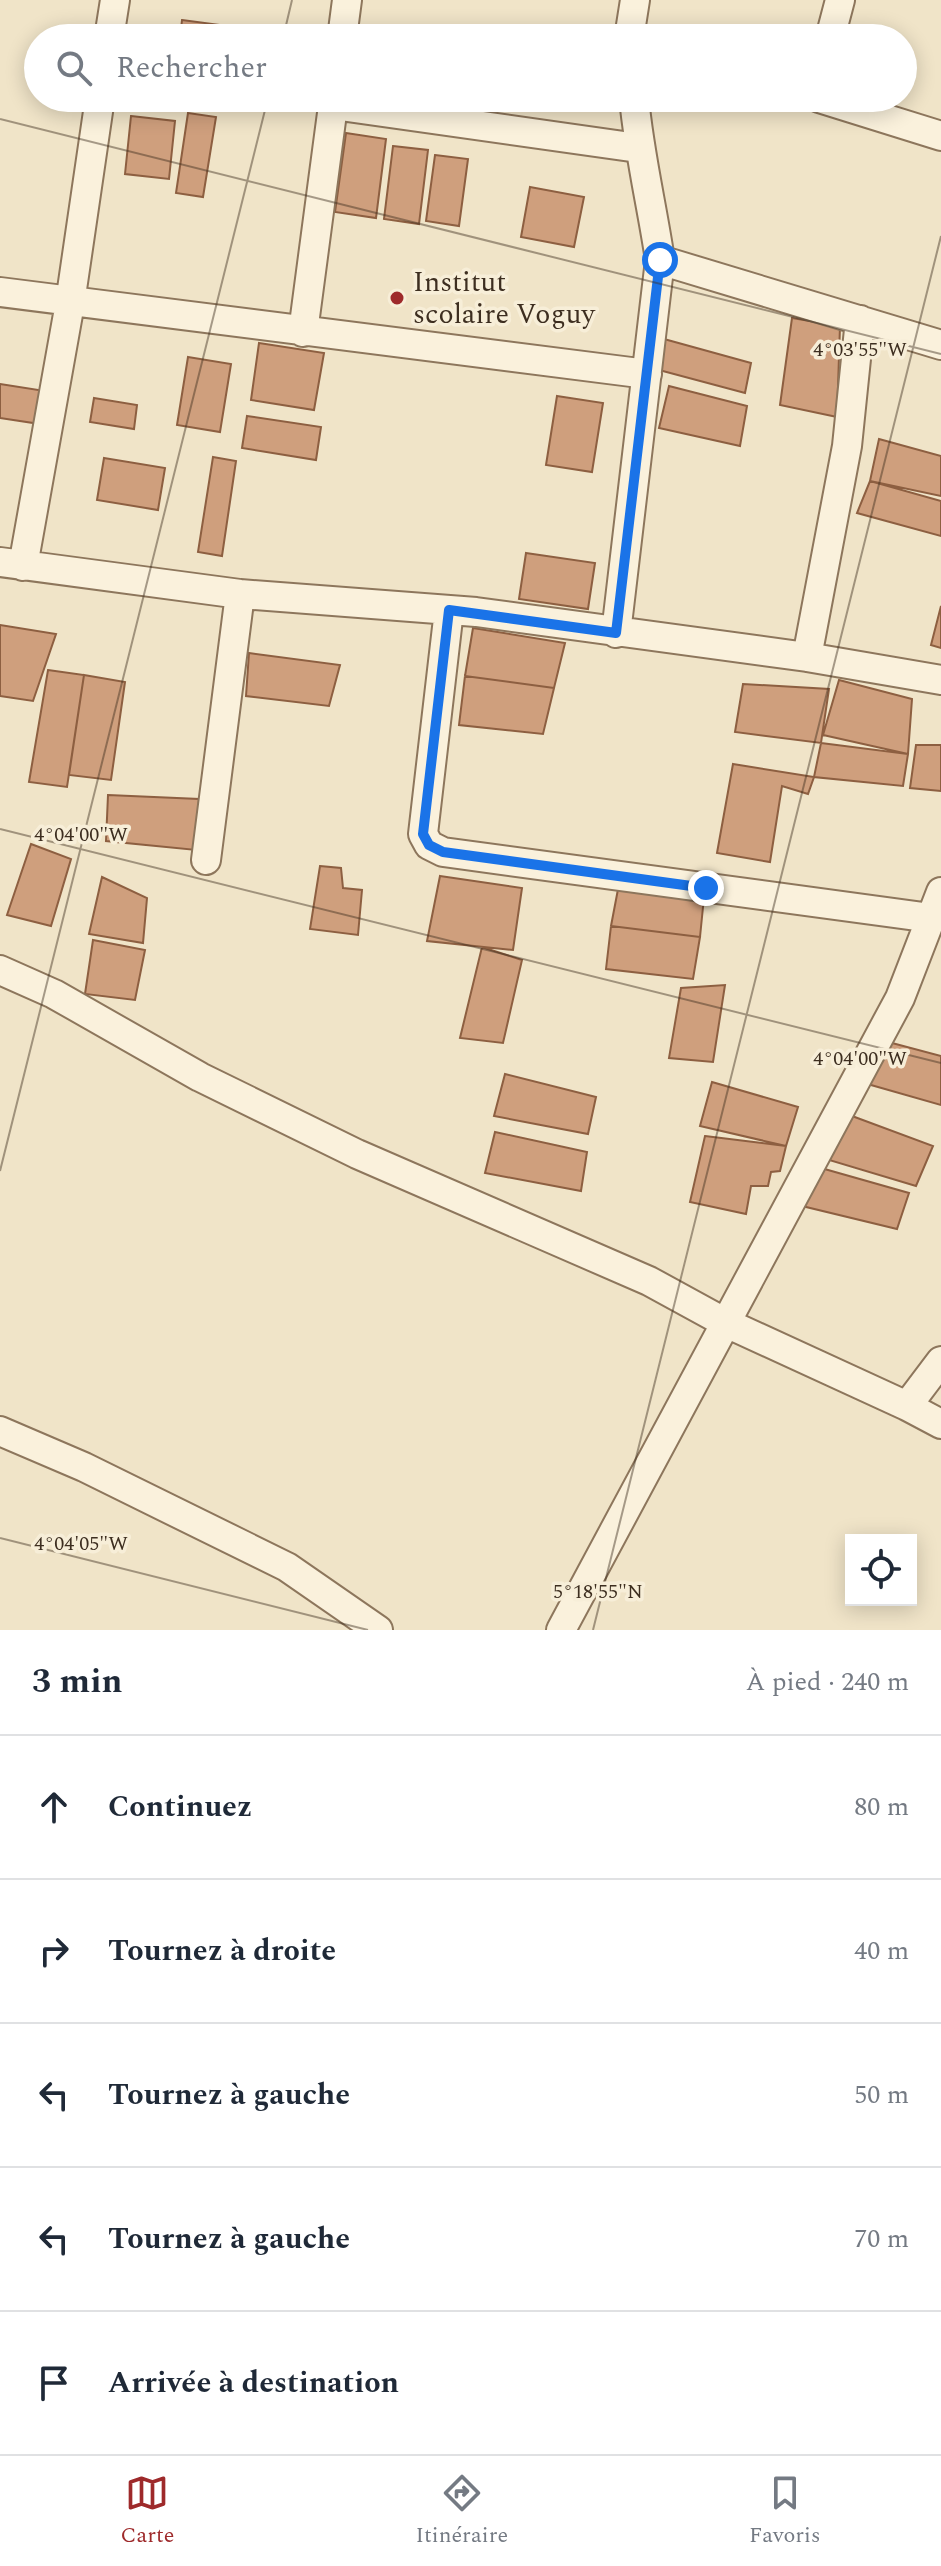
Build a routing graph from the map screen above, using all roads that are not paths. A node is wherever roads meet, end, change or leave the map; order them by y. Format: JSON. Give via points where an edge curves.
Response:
{"nodes":[{"id":1,"x":115,"y":0,"type":"edge"},
{"id":2,"x":347,"y":0,"type":"edge"},
{"id":3,"x":635,"y":0,"type":"edge"},
{"id":4,"x":840,"y":0,"type":"edge"},
{"id":5,"x":111,"y":24,"type":"edge"},
{"id":6,"x":344,"y":24,"type":"edge"},
{"id":7,"x":631,"y":24,"type":"edge"},
{"id":8,"x":834,"y":24,"type":"edge"},
{"id":9,"x":98,"y":112,"type":"edge"},
{"id":10,"x":333,"y":112,"type":"edge"},
{"id":11,"x":405,"y":112,"type":"edge"},
{"id":12,"x":635,"y":112,"type":"edge"},
{"id":13,"x":864,"y":112,"type":"edge"},
{"id":14,"x":941,"y":136,"type":"edge"},
{"id":15,"x":638,"y":148,"type":"junction"},
{"id":16,"x":660,"y":260,"type":"junction"},
{"id":17,"x":0,"y":292,"type":"edge"},
{"id":18,"x":70,"y":303,"type":"junction"},
{"id":19,"x":860,"y":320,"type":"junction"},
{"id":20,"x":303,"y":332,"type":"junction"},
{"id":21,"x":941,"y":345,"type":"edge"},
{"id":22,"x":647,"y":374,"type":"junction"},
{"id":23,"x":12,"y":564,"type":"edge"},
{"id":24,"x":240,"y":594,"type":"junction"},
{"id":25,"x":449,"y":610,"type":"junction"},
{"id":26,"x":616,"y":633,"type":"junction"},
{"id":27,"x":807,"y":657,"type":"junction"},
{"id":28,"x":941,"y":680,"type":"edge"},
{"id":29,"x":206,"y":860,"type":"dead end"},
{"id":30,"x":941,"y":892,"type":"edge"},
{"id":31,"x":931,"y":918,"type":"junction"},
{"id":32,"x":0,"y":970,"type":"edge"},
{"id":33,"x":724,"y":1322,"type":"junction"},
{"id":34,"x":941,"y":1361,"type":"edge"},
{"id":35,"x":907,"y":1406,"type":"junction"},
{"id":36,"x":941,"y":1424,"type":"edge"},
{"id":37,"x":0,"y":1431,"type":"edge"},
{"id":38,"x":378,"y":1630,"type":"edge"},
{"id":39,"x":561,"y":1630,"type":"edge"}],
"edges":[{"from":1,"to":5,"type":"street"},
{"from":2,"to":6,"type":"street"},
{"from":3,"to":7,"type":"street"},
{"from":4,"to":8,"type":"street"},
{"from":9,"to":18,"type":"street"},
{"from":10,"to":20,"type":"street"},
{"from":11,"to":15,"type":"street"},
{"from":12,"to":15,"type":"street"},
{"from":13,"to":14,"type":"street"},
{"from":15,"to":16,"type":"street"},
{"from":16,"to":19,"type":"street"},
{"from":16,"to":22,"type":"street"},
{"from":17,"to":18,"type":"street"},
{"from":18,"to":20,"type":"street"},
{"from":18,"to":23,"type":"street"},
{"from":19,"to":21,"type":"street"},
{"from":19,"to":27,"type":"street","via":[[847,446]]},
{"from":20,"to":22,"type":"street"},
{"from":22,"to":26,"type":"street"},
{"from":23,"to":24,"type":"street"},
{"from":24,"to":25,"type":"street"},
{"from":24,"to":29,"type":"street"},
{"from":25,"to":26,"type":"street"},
{"from":25,"to":31,"type":"street","via":[[423,834],[429,845],[443,852]]},
{"from":26,"to":27,"type":"street"},
{"from":27,"to":28,"type":"street"},
{"from":30,"to":31,"type":"street"},
{"from":31,"to":33,"type":"street","via":[[900,998]]},
{"from":32,"to":33,"type":"street","via":[[357,1154],[649,1281]]},
{"from":33,"to":35,"type":"street"},
{"from":33,"to":39,"type":"street"},
{"from":34,"to":35,"type":"street"},
{"from":35,"to":36,"type":"street"},
{"from":37,"to":38,"type":"street","via":[[287,1567]]}]}
